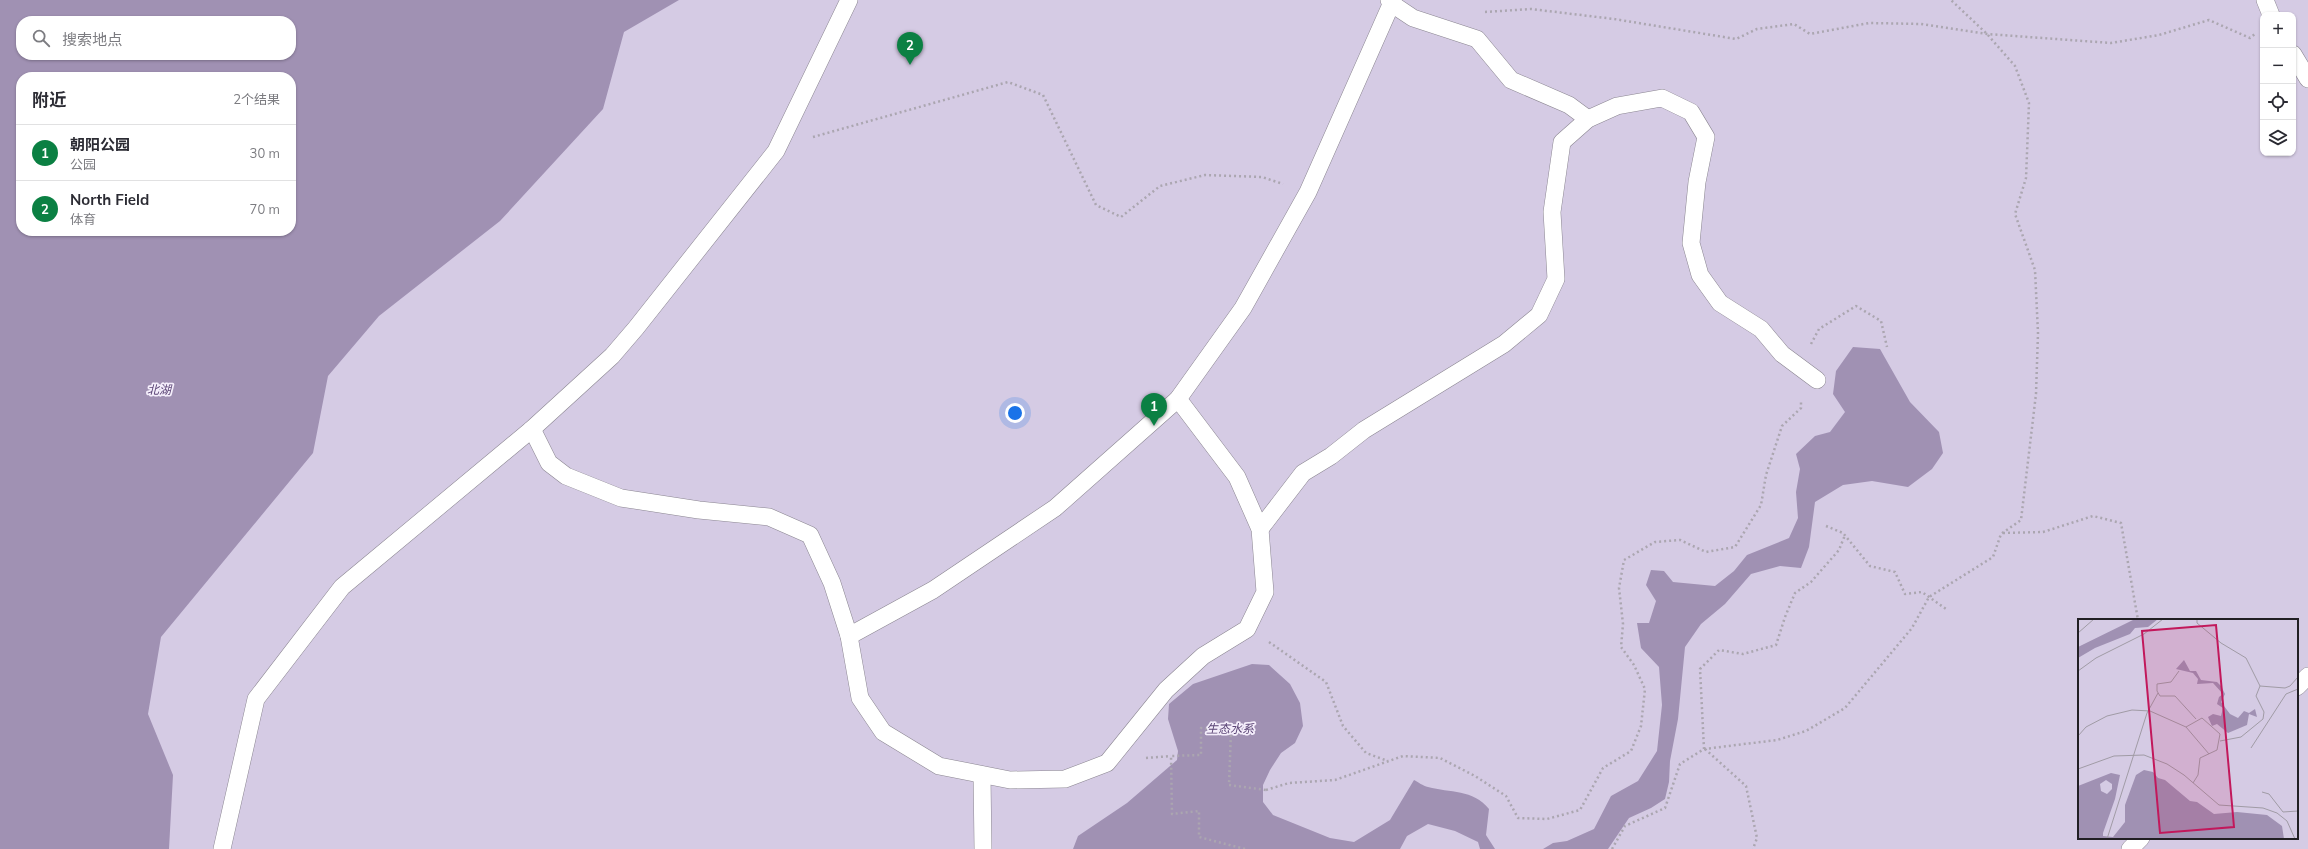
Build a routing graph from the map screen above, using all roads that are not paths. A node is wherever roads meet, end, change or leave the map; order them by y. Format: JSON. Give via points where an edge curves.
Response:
{"nodes":[{"id":1,"x":849,"y":0,"type":"edge"},
{"id":2,"x":2265,"y":0,"type":"edge"},
{"id":3,"x":1391,"y":2,"type":"edge"},
{"id":4,"x":2270,"y":12,"type":"edge"},
{"id":5,"x":2296,"y":59,"type":"edge"},
{"id":6,"x":2308,"y":79,"type":"edge"},
{"id":7,"x":1588,"y":118,"type":"junction"},
{"id":8,"x":1817,"y":380,"type":"dead end"},
{"id":9,"x":1178,"y":400,"type":"junction"},
{"id":10,"x":532,"y":429,"type":"junction"},
{"id":11,"x":1260,"y":529,"type":"junction"},
{"id":12,"x":849,"y":636,"type":"junction"},
{"id":13,"x":2308,"y":676,"type":"edge"},
{"id":14,"x":2298,"y":686,"type":"edge"},
{"id":15,"x":982,"y":775,"type":"junction"},
{"id":16,"x":2140,"y":839,"type":"edge"},
{"id":17,"x":222,"y":849,"type":"edge"},
{"id":18,"x":983,"y":849,"type":"edge"},
{"id":19,"x":2130,"y":849,"type":"edge"}],
"edges":[{"from":1,"to":10,"type":"lane","via":[[776,151],[612,356]]},
{"from":2,"to":4,"type":"lane"},
{"from":3,"to":7,"type":"lane","via":[[1414,18],[1477,39],[1511,80],[1569,105]]},
{"from":3,"to":9,"type":"lane","via":[[1308,192],[1243,308]]},
{"from":5,"to":6,"type":"lane"},
{"from":7,"to":8,"type":"lane","via":[[1617,106],[1662,98],[1691,112],[1706,137],[1697,182],[1691,243],[1700,275],[1720,303],[1760,329],[1782,354]]},
{"from":7,"to":11,"type":"lane","via":[[1562,142],[1552,212],[1556,279],[1538,315],[1504,344],[1364,430],[1331,456],[1303,473]]},
{"from":9,"to":11,"type":"lane","via":[[1237,477]]},
{"from":9,"to":12,"type":"lane","via":[[1055,508],[933,590]]},
{"from":10,"to":12,"type":"lane","via":[[550,463],[566,476],[621,498],[769,517],[810,535],[832,583]]},
{"from":10,"to":17,"type":"lane","via":[[342,587],[256,699]]},
{"from":11,"to":15,"type":"lane","via":[[1265,592],[1247,629],[1203,656],[1166,690],[1107,763],[1065,779],[1010,780]]},
{"from":12,"to":15,"type":"lane","via":[[860,698],[883,732],[939,766]]},
{"from":13,"to":14,"type":"lane"},
{"from":15,"to":18,"type":"lane"},
{"from":16,"to":19,"type":"lane"}]}
